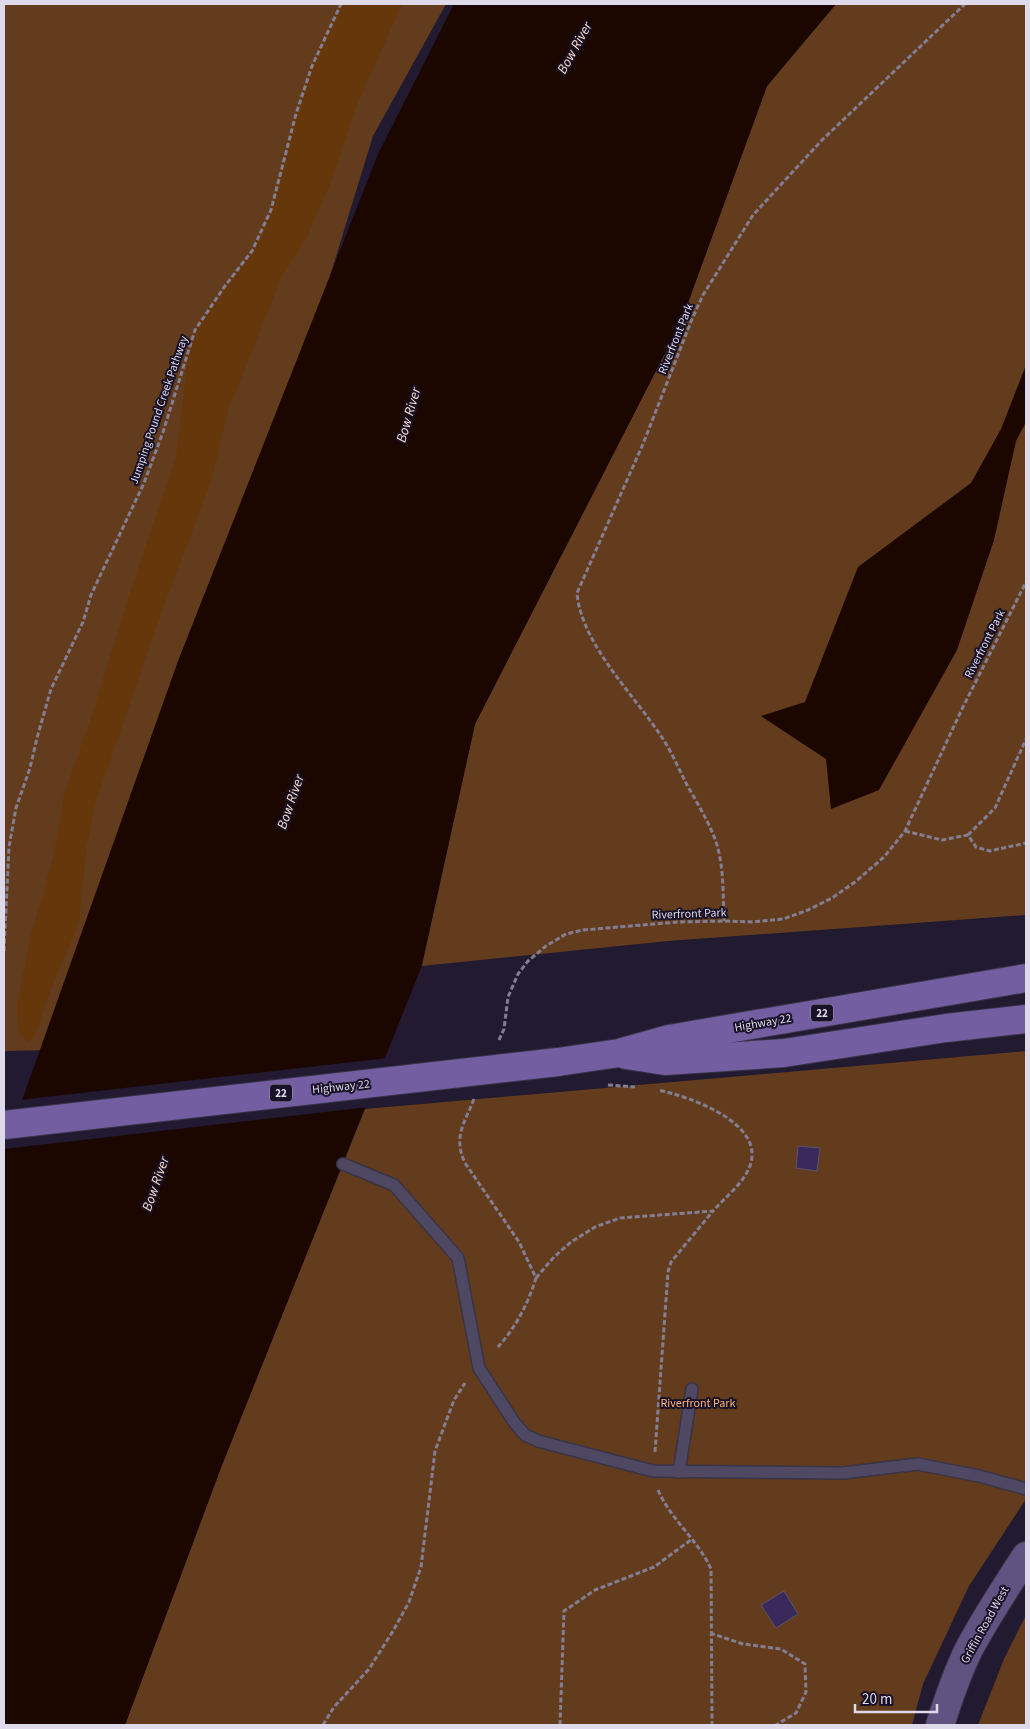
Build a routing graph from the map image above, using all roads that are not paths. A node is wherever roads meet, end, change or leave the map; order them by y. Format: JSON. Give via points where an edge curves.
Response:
{"nodes":[{"id":1,"x":1026,"y":978,"type":"edge"},
{"id":2,"x":1021,"y":1022,"type":"edge"},
{"id":3,"x":619,"y":1053,"type":"junction"},
{"id":4,"x":4,"y":1125,"type":"edge"},
{"id":5,"x":342,"y":1164,"type":"dead end"},
{"id":6,"x":692,"y":1389,"type":"dead end"},
{"id":7,"x":679,"y":1472,"type":"junction"},
{"id":8,"x":1026,"y":1489,"type":"edge"},
{"id":9,"x":1026,"y":1556,"type":"edge"},
{"id":10,"x":940,"y":1725,"type":"edge"}],
"edges":[{"from":1,"to":3,"type":"main road","name":"Highway 22","number":"22","via":[[669,1039]]},
{"from":2,"to":3,"type":"main road","name":"Highway 22","number":"22","via":[[946,1028],[784,1053],[665,1061]]},
{"from":3,"to":4,"type":"main road","name":"Highway 22","number":"22","bridge":true},
{"from":5,"to":7,"type":"lane","via":[[394,1186],[458,1258],[479,1368],[525,1435],[653,1471]]},
{"from":6,"to":7,"type":"lane"},
{"from":7,"to":8,"type":"lane","via":[[843,1473],[918,1464]]},
{"from":9,"to":10,"type":"main road","name":"Griffin Road West","via":[[968,1650]]}]}
